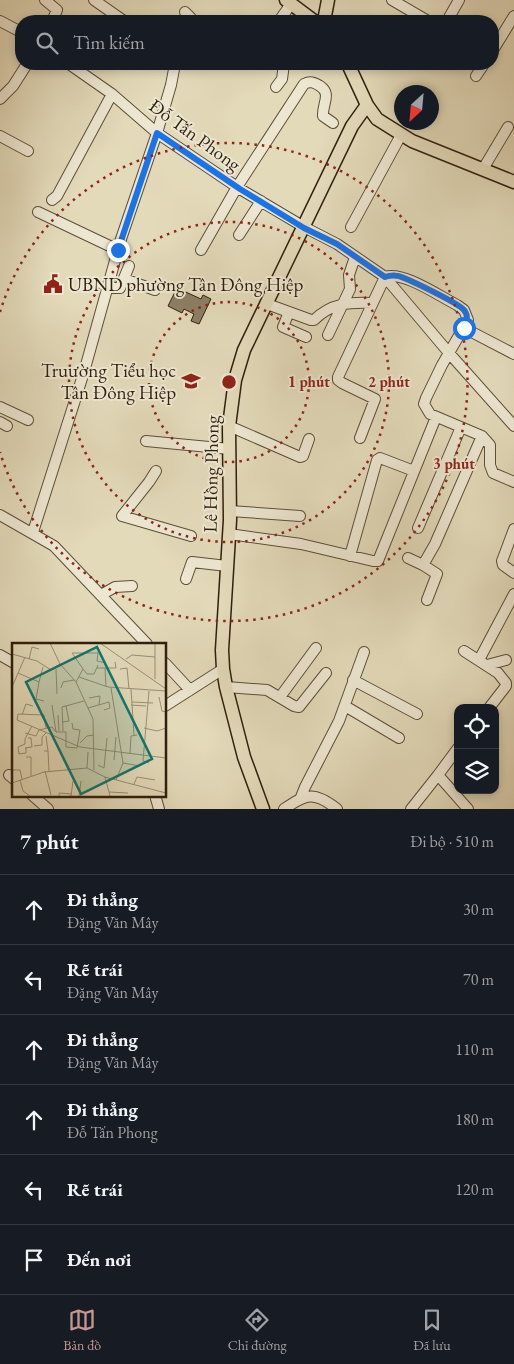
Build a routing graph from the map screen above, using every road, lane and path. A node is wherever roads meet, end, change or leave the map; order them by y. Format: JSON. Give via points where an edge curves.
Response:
{"nodes":[{"id":1,"x":45,"y":0,"type":"edge"},
{"id":2,"x":94,"y":0,"type":"edge"},
{"id":3,"x":328,"y":0,"type":"edge"},
{"id":4,"x":392,"y":0,"type":"edge"},
{"id":5,"x":458,"y":0,"type":"edge"},
{"id":6,"x":288,"y":2,"type":"edge"},
{"id":7,"x":54,"y":15,"type":"edge"},
{"id":8,"x":115,"y":15,"type":"edge"},
{"id":9,"x":282,"y":15,"type":"edge"},
{"id":10,"x":305,"y":15,"type":"edge"},
{"id":11,"x":325,"y":15,"type":"edge"},
{"id":12,"x":418,"y":15,"type":"edge"},
{"id":13,"x":450,"y":15,"type":"edge"},
{"id":14,"x":514,"y":16,"type":"edge"},
{"id":15,"x":0,"y":21,"type":"edge"},
{"id":16,"x":15,"y":29,"type":"edge"},
{"id":17,"x":499,"y":40,"type":"edge"},
{"id":18,"x":22,"y":70,"type":"edge"},
{"id":19,"x":78,"y":70,"type":"edge"},
{"id":20,"x":174,"y":70,"type":"edge"},
{"id":21,"x":283,"y":70,"type":"edge"},
{"id":22,"x":351,"y":70,"type":"edge"},
{"id":23,"x":480,"y":70,"type":"edge"},
{"id":24,"x":476,"y":76,"type":"dead end"},
{"id":25,"x":276,"y":87,"type":"dead end"},
{"id":26,"x":112,"y":94,"type":"junction"},
{"id":27,"x":0,"y":99,"type":"edge"},
{"id":28,"x":367,"y":105,"type":"junction"},
{"id":29,"x":333,"y":123,"type":"dead end"},
{"id":30,"x":508,"y":127,"type":"dead end"},
{"id":31,"x":157,"y":133,"type":"junction"},
{"id":32,"x":401,"y":135,"type":"junction"},
{"id":33,"x":0,"y":136,"type":"edge"},
{"id":34,"x":28,"y":151,"type":"dead end"},
{"id":35,"x":483,"y":169,"type":"junction"},
{"id":36,"x":514,"y":182,"type":"edge"},
{"id":37,"x":237,"y":187,"type":"junction"},
{"id":38,"x":52,"y":200,"type":"dead end"},
{"id":39,"x":261,"y":201,"type":"junction"},
{"id":40,"x":38,"y":212,"type":"dead end"},
{"id":41,"x":351,"y":227,"type":"dead end"},
{"id":42,"x":304,"y":228,"type":"junction"},
{"id":43,"x":239,"y":235,"type":"dead end"},
{"id":44,"x":118,"y":250,"type":"junction"},
{"id":45,"x":201,"y":250,"type":"dead end"},
{"id":46,"x":355,"y":257,"type":"junction"},
{"id":47,"x":130,"y":266,"type":"dead end"},
{"id":48,"x":385,"y":277,"type":"junction"},
{"id":49,"x":124,"y":279,"type":"junction"},
{"id":50,"x":107,"y":288,"type":"junction"},
{"id":51,"x":155,"y":290,"type":"dead end"},
{"id":52,"x":372,"y":303,"type":"junction"},
{"id":53,"x":267,"y":304,"type":"junction"},
{"id":54,"x":342,"y":304,"type":"junction"},
{"id":55,"x":289,"y":312,"type":"junction"},
{"id":56,"x":464,"y":328,"type":"junction"},
{"id":57,"x":328,"y":335,"type":"dead end"},
{"id":58,"x":306,"y":338,"type":"dead end"},
{"id":59,"x":448,"y":354,"type":"junction"},
{"id":60,"x":514,"y":354,"type":"edge"},
{"id":61,"x":0,"y":407,"type":"edge"},
{"id":62,"x":436,"y":416,"type":"junction"},
{"id":63,"x":28,"y":420,"type":"dead end"},
{"id":64,"x":229,"y":426,"type":"junction"},
{"id":65,"x":514,"y":426,"type":"edge"},
{"id":66,"x":461,"y":427,"type":"junction"},
{"id":67,"x":482,"y":436,"type":"junction"},
{"id":68,"x":360,"y":438,"type":"dead end"},
{"id":69,"x":310,"y":440,"type":"dead end"},
{"id":70,"x":146,"y":441,"type":"dead end"},
{"id":71,"x":230,"y":449,"type":"junction"},
{"id":72,"x":156,"y":471,"type":"dead end"},
{"id":73,"x":414,"y":471,"type":"junction"},
{"id":74,"x":514,"y":482,"type":"edge"},
{"id":75,"x":230,"y":511,"type":"junction"},
{"id":76,"x":0,"y":515,"type":"edge"},
{"id":77,"x":300,"y":516,"type":"dead end"},
{"id":78,"x":418,"y":528,"type":"dead end"},
{"id":79,"x":514,"y":529,"type":"edge"},
{"id":80,"x":33,"y":532,"type":"junction"},
{"id":81,"x":229,"y":534,"type":"junction"},
{"id":82,"x":191,"y":536,"type":"dead end"},
{"id":83,"x":350,"y":556,"type":"junction"},
{"id":84,"x":408,"y":558,"type":"dead end"},
{"id":85,"x":423,"y":565,"type":"junction"},
{"id":86,"x":227,"y":566,"type":"junction"},
{"id":87,"x":514,"y":574,"type":"edge"},
{"id":88,"x":186,"y":579,"type":"dead end"},
{"id":89,"x":132,"y":586,"type":"dead end"},
{"id":90,"x":514,"y":594,"type":"edge"},
{"id":91,"x":101,"y":595,"type":"junction"},
{"id":92,"x":428,"y":600,"type":"dead end"},
{"id":93,"x":146,"y":643,"type":"edge"},
{"id":94,"x":316,"y":648,"type":"dead end"},
{"id":95,"x":364,"y":652,"type":"dead end"},
{"id":96,"x":464,"y":652,"type":"dead end"},
{"id":97,"x":0,"y":655,"type":"edge"},
{"id":98,"x":506,"y":660,"type":"dead end"},
{"id":99,"x":12,"y":662,"type":"edge"},
{"id":100,"x":483,"y":662,"type":"junction"},
{"id":101,"x":166,"y":664,"type":"edge"},
{"id":102,"x":222,"y":669,"type":"junction"},
{"id":103,"x":326,"y":673,"type":"dead end"},
{"id":104,"x":353,"y":680,"type":"junction"},
{"id":105,"x":226,"y":686,"type":"junction"},
{"id":106,"x":190,"y":690,"type":"junction"},
{"id":107,"x":280,"y":697,"type":"junction"},
{"id":108,"x":492,"y":704,"type":"edge"},
{"id":109,"x":166,"y":705,"type":"edge"},
{"id":110,"x":345,"y":706,"type":"junction"},
{"id":111,"x":417,"y":714,"type":"dead end"},
{"id":112,"x":399,"y":738,"type":"dead end"},
{"id":113,"x":457,"y":749,"type":"edge"},
{"id":114,"x":438,"y":775,"type":"junction"},
{"id":115,"x":33,"y":796,"type":"edge"},
{"id":116,"x":156,"y":796,"type":"edge"},
{"id":117,"x":301,"y":798,"type":"junction"},
{"id":118,"x":48,"y":809,"type":"edge"},
{"id":119,"x":159,"y":809,"type":"edge"},
{"id":120,"x":263,"y":809,"type":"edge"},
{"id":121,"x":284,"y":809,"type":"edge"},
{"id":122,"x":337,"y":809,"type":"edge"},
{"id":123,"x":411,"y":809,"type":"edge"},
{"id":124,"x":468,"y":809,"type":"edge"}],
"edges":[{"from":1,"to":7,"type":"street","via":[[56,10]]},
{"from":2,"to":8,"type":"street"},
{"from":3,"to":11,"type":"main road"},
{"from":4,"to":12,"type":"street"},
{"from":5,"to":13,"type":"street"},
{"from":6,"to":9,"type":"street"},
{"from":6,"to":10,"type":"main road"},
{"from":14,"to":17,"type":"street"},
{"from":15,"to":16,"type":"street"},
{"from":18,"to":27,"type":"street"},
{"from":19,"to":26,"type":"street","name":"Đỗ Tấn Phong"},
{"from":20,"to":31,"type":"street"},
{"from":21,"to":25,"type":"street"},
{"from":22,"to":28,"type":"main road"},
{"from":23,"to":24,"type":"street"},
{"from":26,"to":31,"type":"street","name":"Đỗ Tấn Phong"},
{"from":26,"to":38,"type":"street"},
{"from":28,"to":32,"type":"main road","via":[[376,119]]},
{"from":28,"to":42,"type":"main road","name":"Lê Hồng Phong","via":[[352,126]]},
{"from":29,"to":37,"type":"street","via":[[322,116],[326,97],[324,88],[310,82],[304,84]]},
{"from":30,"to":35,"type":"street"},
{"from":31,"to":37,"type":"street","name":"Đỗ Tấn Phong"},
{"from":31,"to":44,"type":"street"},
{"from":32,"to":35,"type":"main road"},
{"from":32,"to":41,"type":"street"},
{"from":33,"to":34,"type":"street"},
{"from":35,"to":36,"type":"main road"},
{"from":37,"to":39,"type":"street","name":"Đỗ Tấn Phong"},
{"from":37,"to":45,"type":"street"},
{"from":39,"to":42,"type":"street","name":"Đỗ Tấn Phong"},
{"from":39,"to":43,"type":"street"},
{"from":40,"to":44,"type":"street"},
{"from":42,"to":46,"type":"street","name":"Đỗ Tấn Phong"},
{"from":42,"to":53,"type":"main road","name":"Lê Hồng Phong"},
{"from":44,"to":50,"type":"street"},
{"from":46,"to":48,"type":"street","name":"Đỗ Tấn Phong"},
{"from":46,"to":54,"type":"street","via":[[349,275],[350,289]]},
{"from":47,"to":49,"type":"street"},
{"from":48,"to":52,"type":"street"},
{"from":48,"to":56,"type":"street","via":[[404,278],[464,310],[468,320]]},
{"from":48,"to":59,"type":"street","name":"Đỗ Tấn Phong"},
{"from":49,"to":50,"type":"street","via":[[118,289]]},
{"from":49,"to":51,"type":"street"},
{"from":50,"to":80,"type":"street"},
{"from":52,"to":54,"type":"street"},
{"from":52,"to":68,"type":"street","via":[[338,377],[342,383],[375,399]]},
{"from":53,"to":55,"type":"street"},
{"from":53,"to":64,"type":"main road","name":"Lê Hồng Phong","via":[[239,365]]},
{"from":54,"to":55,"type":"street","via":[[314,320]]},
{"from":54,"to":57,"type":"street"},
{"from":55,"to":58,"type":"street","via":[[284,327]]},
{"from":56,"to":59,"type":"street"},
{"from":56,"to":60,"type":"street"},
{"from":59,"to":62,"type":"street","via":[[424,404],[430,414]]},
{"from":59,"to":65,"type":"street","name":"Đỗ Tấn Phong"},
{"from":61,"to":63,"type":"street"},
{"from":62,"to":66,"type":"street"},
{"from":62,"to":73,"type":"street"},
{"from":64,"to":69,"type":"street","via":[[300,457]]},
{"from":64,"to":71,"type":"main road","name":"Lê Hồng Phong"},
{"from":66,"to":67,"type":"street"},
{"from":66,"to":78,"type":"street"},
{"from":67,"to":74,"type":"street","via":[[490,445],[493,473]]},
{"from":67,"to":85,"type":"street"},
{"from":70,"to":71,"type":"street"},
{"from":71,"to":75,"type":"main road","name":"Lê Hồng Phong"},
{"from":72,"to":82,"type":"street","via":[[122,516]]},
{"from":73,"to":83,"type":"street","via":[[378,560]]},
{"from":73,"to":83,"type":"street","via":[[380,458],[377,460]]},
{"from":75,"to":77,"type":"street"},
{"from":75,"to":81,"type":"main road","name":"Lê Hồng Phong"},
{"from":76,"to":80,"type":"street"},
{"from":79,"to":87,"type":"street","via":[[502,561]]},
{"from":80,"to":91,"type":"street","via":[[54,546]]},
{"from":81,"to":83,"type":"street","via":[[301,544]]},
{"from":81,"to":86,"type":"main road","name":"Lê Hồng Phong"},
{"from":84,"to":85,"type":"street"},
{"from":85,"to":92,"type":"street","via":[[437,574]]},
{"from":86,"to":88,"type":"street","via":[[192,562]]},
{"from":86,"to":102,"type":"main road","name":"Lê Hồng Phong"},
{"from":89,"to":91,"type":"street","via":[[115,587]]},
{"from":90,"to":100,"type":"street"},
{"from":91,"to":93,"type":"street"},
{"from":94,"to":107,"type":"street"},
{"from":95,"to":104,"type":"street"},
{"from":96,"to":100,"type":"street"},
{"from":97,"to":99,"type":"street"},
{"from":98,"to":100,"type":"street"},
{"from":100,"to":108,"type":"street","via":[[506,683]]},
{"from":101,"to":106,"type":"street"},
{"from":102,"to":105,"type":"main road","name":"Lê Hồng Phong"},
{"from":102,"to":106,"type":"street"},
{"from":103,"to":107,"type":"street","via":[[298,706]]},
{"from":104,"to":110,"type":"street"},
{"from":104,"to":111,"type":"street"},
{"from":105,"to":107,"type":"street","via":[[267,690]]},
{"from":105,"to":120,"type":"main road","name":"Lê Hồng Phong","via":[[244,757]]},
{"from":106,"to":109,"type":"street"},
{"from":110,"to":112,"type":"street"},
{"from":110,"to":117,"type":"street"},
{"from":113,"to":114,"type":"street"},
{"from":114,"to":123,"type":"street"},
{"from":114,"to":124,"type":"street"},
{"from":115,"to":118,"type":"street"},
{"from":116,"to":119,"type":"street"},
{"from":117,"to":121,"type":"street"},
{"from":117,"to":122,"type":"street","via":[[321,799]]}]}
